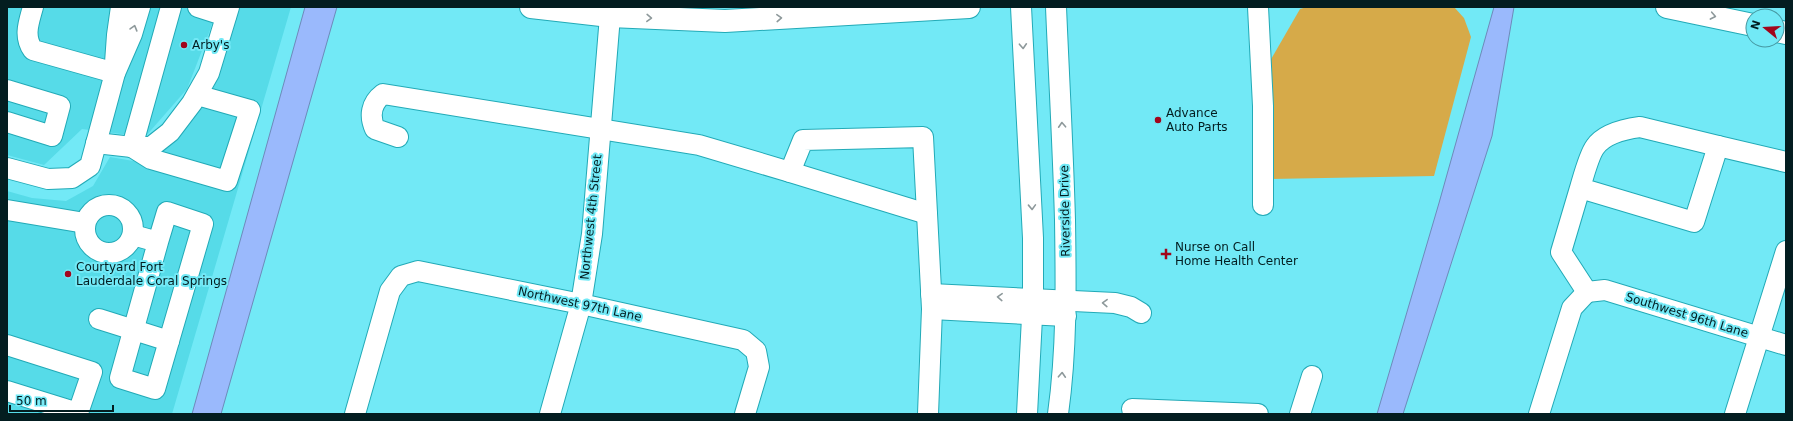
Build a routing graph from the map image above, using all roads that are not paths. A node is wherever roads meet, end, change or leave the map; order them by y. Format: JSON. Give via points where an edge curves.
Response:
{"nodes":[{"id":1,"x":33,"y":7,"type":"edge"},
{"id":2,"x":121,"y":7,"type":"edge"},
{"id":3,"x":140,"y":7,"type":"edge"},
{"id":4,"x":171,"y":7,"type":"edge"},
{"id":5,"x":198,"y":7,"type":"edge"},
{"id":6,"x":531,"y":7,"type":"edge"},
{"id":7,"x":969,"y":7,"type":"edge"},
{"id":8,"x":1021,"y":7,"type":"edge"},
{"id":9,"x":1056,"y":7,"type":"edge"},
{"id":10,"x":1258,"y":7,"type":"edge"},
{"id":11,"x":1667,"y":7,"type":"edge"},
{"id":12,"x":228,"y":11,"type":"edge"},
{"id":13,"x":613,"y":12,"type":"edge"},
{"id":14,"x":1745,"y":22,"type":"edge"},
{"id":15,"x":115,"y":73,"type":"junction"},
{"id":16,"x":7,"y":90,"type":"edge"},
{"id":17,"x":197,"y":96,"type":"junction"},
{"id":18,"x":7,"y":122,"type":"edge"},
{"id":19,"x":600,"y":130,"type":"junction"},
{"id":20,"x":398,"y":137,"type":"dead end"},
{"id":21,"x":96,"y":143,"type":"junction"},
{"id":22,"x":1718,"y":146,"type":"junction"},
{"id":23,"x":132,"y":147,"type":"junction"},
{"id":24,"x":1786,"y":162,"type":"edge"},
{"id":25,"x":8,"y":172,"type":"edge"},
{"id":26,"x":790,"y":172,"type":"junction"},
{"id":27,"x":1580,"y":188,"type":"junction"},
{"id":28,"x":1263,"y":205,"type":"dead end"},
{"id":29,"x":7,"y":210,"type":"edge"},
{"id":30,"x":927,"y":214,"type":"junction"},
{"id":31,"x":85,"y":223,"type":"junction"},
{"id":32,"x":133,"y":235,"type":"junction"},
{"id":33,"x":158,"y":242,"type":"junction"},
{"id":34,"x":1786,"y":252,"type":"edge"},
{"id":35,"x":1587,"y":292,"type":"junction"},
{"id":36,"x":931,"y":302,"type":"junction"},
{"id":37,"x":581,"y":304,"type":"junction"},
{"id":38,"x":1033,"y":306,"type":"junction"},
{"id":39,"x":1066,"y":308,"type":"junction"},
{"id":40,"x":1140,"y":313,"type":"dead end"},
{"id":41,"x":100,"y":320,"type":"dead end"},
{"id":42,"x":133,"y":330,"type":"junction"},
{"id":43,"x":1759,"y":336,"type":"junction"},
{"id":44,"x":169,"y":341,"type":"junction"},
{"id":45,"x":7,"y":345,"type":"edge"},
{"id":46,"x":1786,"y":345,"type":"edge"},
{"id":47,"x":1312,"y":376,"type":"dead end"},
{"id":48,"x":7,"y":391,"type":"edge"},
{"id":49,"x":1132,"y":409,"type":"dead end"},
{"id":50,"x":1166,"y":412,"type":"edge"},
{"id":51,"x":356,"y":414,"type":"edge"},
{"id":52,"x":550,"y":414,"type":"edge"},
{"id":53,"x":745,"y":414,"type":"edge"},
{"id":54,"x":928,"y":414,"type":"edge"},
{"id":55,"x":1027,"y":414,"type":"edge"},
{"id":56,"x":1058,"y":414,"type":"edge"},
{"id":57,"x":1258,"y":414,"type":"edge"},
{"id":58,"x":1300,"y":414,"type":"edge"},
{"id":59,"x":1539,"y":414,"type":"edge"},
{"id":60,"x":1735,"y":414,"type":"edge"}],
"edges":[{"from":1,"to":15,"type":"street","via":[[27,34],[28,43],[33,50]]},
{"from":2,"to":15,"type":"street","via":[[116,35]]},
{"from":15,"to":3,"type":"street","one_way":true,"via":[[132,34]]},
{"from":4,"to":23,"type":"street"},
{"from":5,"to":12,"type":"street"},
{"from":6,"to":13,"type":"main road"},
{"from":13,"to":7,"type":"main road","one_way":true,"via":[[725,21]]},
{"from":8,"to":38,"type":"street","one_way":true,"via":[[1031,177]]},
{"from":39,"to":9,"type":"street","name":"Riverside Drive","one_way":true,"via":[[1064,164]]},
{"from":10,"to":28,"type":"street","via":[[1263,106]]},
{"from":11,"to":14,"type":"main road","one_way":true},
{"from":12,"to":17,"type":"street","via":[[209,73]]},
{"from":13,"to":19,"type":"street","name":"Northwest 4th Street"},
{"from":15,"to":21,"type":"street"},
{"from":16,"to":18,"type":"street","via":[[60,106],[52,136]]},
{"from":17,"to":23,"type":"street","via":[[170,132],[151,147]]},
{"from":17,"to":23,"type":"street","via":[[250,110],[227,181],[150,159]]},
{"from":19,"to":20,"type":"street","via":[[383,94],[374,104],[372,122],[375,130]]},
{"from":19,"to":26,"type":"street","via":[[699,145]]},
{"from":19,"to":37,"type":"street","name":"Northwest 4th Street","via":[[592,234]]},
{"from":21,"to":23,"type":"street"},
{"from":21,"to":25,"type":"street","via":[[90,166],[72,178],[48,179]]},
{"from":22,"to":24,"type":"street"},
{"from":22,"to":27,"type":"street","via":[[1640,127],[1627,129],[1607,137],[1595,147]]},
{"from":22,"to":27,"type":"street","via":[[1694,222]]},
{"from":26,"to":30,"type":"street"},
{"from":26,"to":30,"type":"street","via":[[803,140],[924,136]]},
{"from":27,"to":35,"type":"street","via":[[1561,252]]},
{"from":29,"to":31,"type":"street"},
{"from":30,"to":36,"type":"street"},
{"from":31,"to":32,"type":"street","via":[[88,216],[98,207],[104,204],[118,206],[129,215]]},
{"from":31,"to":32,"type":"street","via":[[84,230],[89,243],[99,252],[106,254],[120,251]]},
{"from":32,"to":33,"type":"street"},
{"from":33,"to":42,"type":"street"},
{"from":33,"to":44,"type":"street","via":[[167,212],[203,224]]},
{"from":34,"to":43,"type":"street"},
{"from":35,"to":43,"type":"street","name":"Southwest 96th Lane","via":[[1605,290]]},
{"from":35,"to":59,"type":"street","via":[[1572,308]]},
{"from":36,"to":38,"type":"street"},
{"from":36,"to":54,"type":"street"},
{"from":37,"to":51,"type":"street","name":"Northwest 97th Lane","via":[[418,271],[400,276],[390,291]]},
{"from":37,"to":52,"type":"street","name":"Northwest 4th Street"},
{"from":37,"to":53,"type":"street","name":"Northwest 97th Lane","via":[[743,340],[756,351],[759,366]]},
{"from":38,"to":39,"type":"street"},
{"from":38,"to":55,"type":"street"},
{"from":40,"to":39,"type":"street","one_way":true,"via":[[1131,307],[1114,303],[1082,302]]},
{"from":56,"to":39,"type":"street","name":"Riverside Drive","one_way":true,"via":[[1062,389]]},
{"from":41,"to":42,"type":"street"},
{"from":42,"to":44,"type":"street"},
{"from":42,"to":44,"type":"street","via":[[120,378],[155,389]]},
{"from":43,"to":46,"type":"street","name":"Southwest 96th Lane"},
{"from":43,"to":60,"type":"street"},
{"from":45,"to":48,"type":"street","via":[[92,372],[78,413]]},
{"from":47,"to":58,"type":"street"},
{"from":49,"to":50,"type":"street"},
{"from":50,"to":57,"type":"street"}]}
